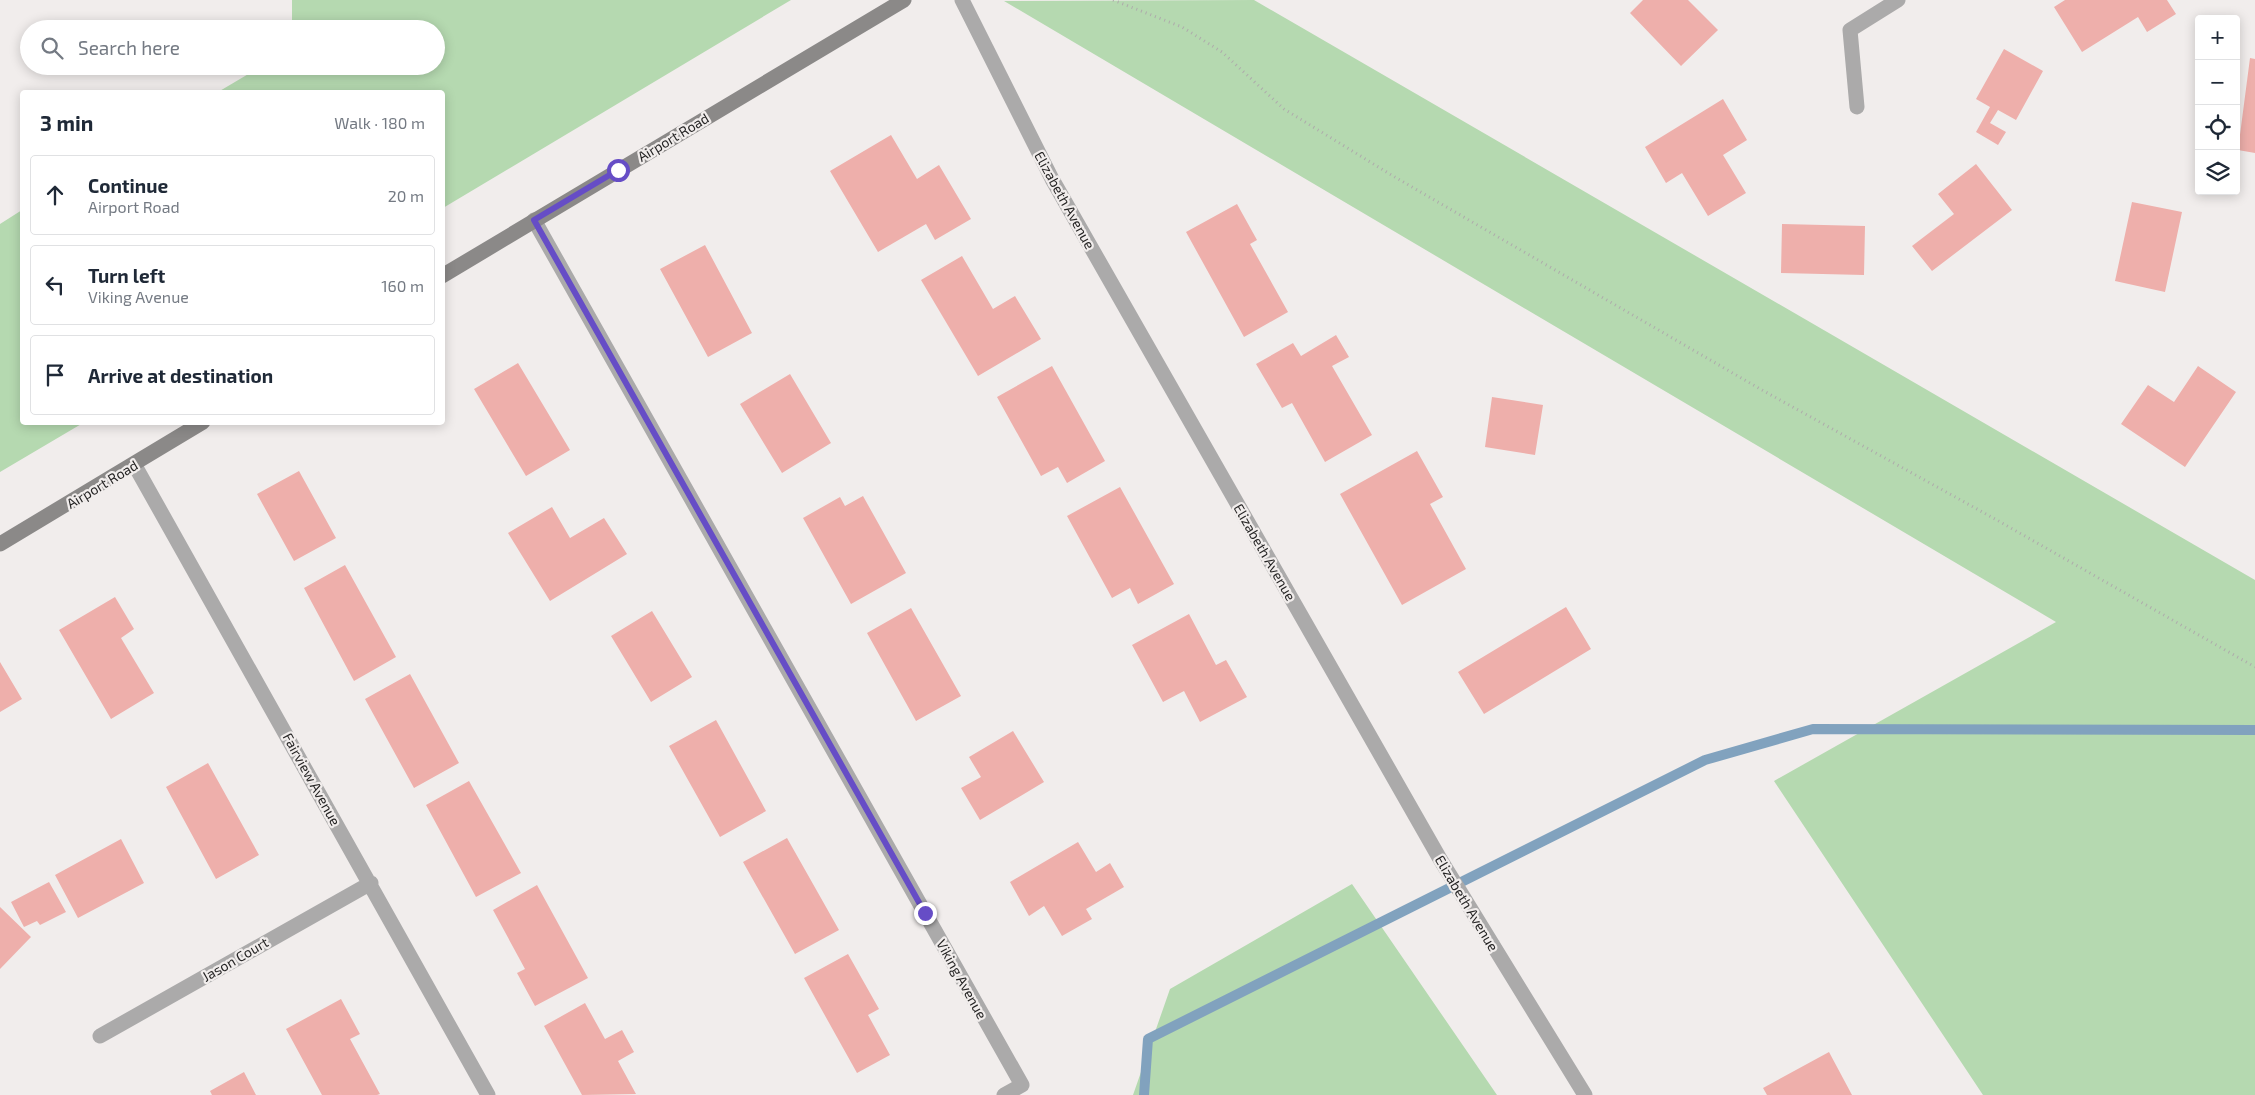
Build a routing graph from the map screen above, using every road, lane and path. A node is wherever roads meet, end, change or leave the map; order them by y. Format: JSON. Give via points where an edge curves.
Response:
{"nodes":[{"id":1,"x":904,"y":0,"type":"edge"},
{"id":2,"x":962,"y":0,"type":"edge"},
{"id":3,"x":1113,"y":0,"type":"edge"},
{"id":4,"x":1898,"y":0,"type":"edge"},
{"id":5,"x":1857,"y":107,"type":"dead end"},
{"id":6,"x":534,"y":220,"type":"junction"},
{"id":7,"x":445,"y":274,"type":"edge"},
{"id":8,"x":197,"y":425,"type":"edge"},
{"id":9,"x":134,"y":464,"type":"junction"},
{"id":10,"x":0,"y":544,"type":"edge"},
{"id":11,"x":2255,"y":667,"type":"edge"},
{"id":12,"x":371,"y":883,"type":"junction"},
{"id":13,"x":100,"y":1036,"type":"dead end"},
{"id":14,"x":488,"y":1095,"type":"edge"},
{"id":15,"x":1004,"y":1095,"type":"edge"},
{"id":16,"x":1585,"y":1095,"type":"edge"}],
"edges":[{"from":1,"to":6,"type":"main road","name":"Airport Road"},
{"from":2,"to":16,"type":"street","name":"Elizabeth Avenue","via":[[1052,179],[1440,859]]},
{"from":3,"to":11,"type":"path","via":[[1182,27],[1222,52],[1284,109],[1392,176],[1762,390]]},
{"from":4,"to":5,"type":"street","via":[[1850,30]]},
{"from":6,"to":7,"type":"main road","name":"Airport Road"},
{"from":6,"to":15,"type":"street","name":"Viking Avenue","via":[[1022,1085]]},
{"from":8,"to":9,"type":"main road","name":"Airport Road"},
{"from":9,"to":10,"type":"main road","name":"Airport Road"},
{"from":9,"to":12,"type":"street","name":"Fairview Avenue"},
{"from":12,"to":13,"type":"street","name":"Jason Court"},
{"from":12,"to":14,"type":"street","name":"Fairview Avenue"}]}
